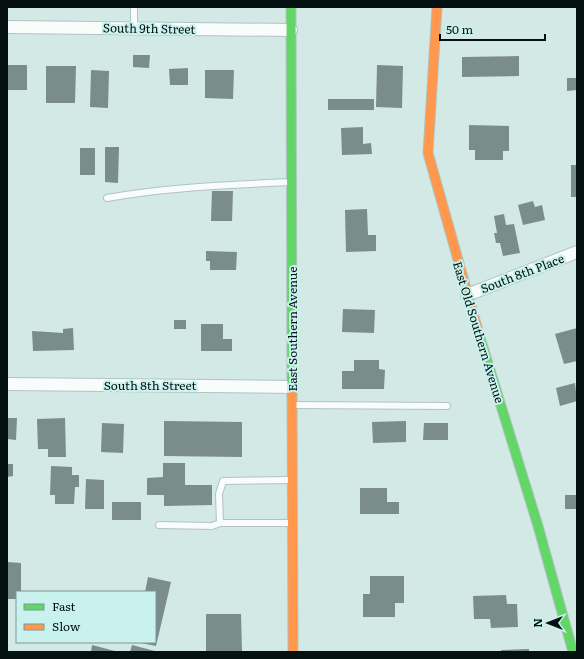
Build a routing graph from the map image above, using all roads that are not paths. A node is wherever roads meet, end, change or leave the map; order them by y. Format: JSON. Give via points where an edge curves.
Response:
{"nodes":[{"id":1,"x":134,"y":7,"type":"edge"},
{"id":2,"x":290,"y":7,"type":"edge"},
{"id":3,"x":437,"y":7,"type":"edge"},
{"id":4,"x":7,"y":27,"type":"edge"},
{"id":5,"x":134,"y":28,"type":"junction"},
{"id":6,"x":291,"y":30,"type":"junction"},
{"id":7,"x":291,"y":182,"type":"junction"},
{"id":8,"x":106,"y":198,"type":"dead end"},
{"id":9,"x":577,"y":252,"type":"edge"},
{"id":10,"x":468,"y":295,"type":"junction"},
{"id":11,"x":7,"y":384,"type":"edge"},
{"id":12,"x":292,"y":387,"type":"junction"},
{"id":13,"x":293,"y":405,"type":"junction"},
{"id":14,"x":447,"y":406,"type":"dead end"},
{"id":15,"x":293,"y":480,"type":"junction"},
{"id":16,"x":220,"y":523,"type":"junction"},
{"id":17,"x":293,"y":523,"type":"junction"},
{"id":18,"x":159,"y":525,"type":"dead end"},
{"id":19,"x":293,"y":652,"type":"edge"},
{"id":20,"x":573,"y":652,"type":"edge"}],
"edges":[{"from":1,"to":5,"type":"lane"},
{"from":2,"to":6,"type":"street","name":"East Southern Avenue"},
{"from":3,"to":10,"type":"street","name":"East Old Southern Avenue","via":[[428,153]]},
{"from":4,"to":5,"type":"street","name":"South 9th Street"},
{"from":5,"to":6,"type":"street","name":"South 9th Street"},
{"from":6,"to":7,"type":"street","name":"East Southern Avenue"},
{"from":7,"to":8,"type":"lane","via":[[192,186]]},
{"from":7,"to":12,"type":"street","name":"East Southern Avenue"},
{"from":9,"to":10,"type":"street","name":"South 8th Place"},
{"from":10,"to":20,"type":"street","name":"East Old Southern Avenue"},
{"from":11,"to":12,"type":"street","name":"South 8th Street"},
{"from":12,"to":13,"type":"street","name":"East Southern Avenue"},
{"from":13,"to":14,"type":"lane"},
{"from":13,"to":15,"type":"street","name":"East Southern Avenue"},
{"from":15,"to":16,"type":"lane","via":[[223,481],[219,494]]},
{"from":15,"to":17,"type":"street","name":"East Southern Avenue"},
{"from":16,"to":17,"type":"lane"},
{"from":16,"to":18,"type":"lane","via":[[212,526]]},
{"from":17,"to":19,"type":"street","name":"East Southern Avenue"}]}
